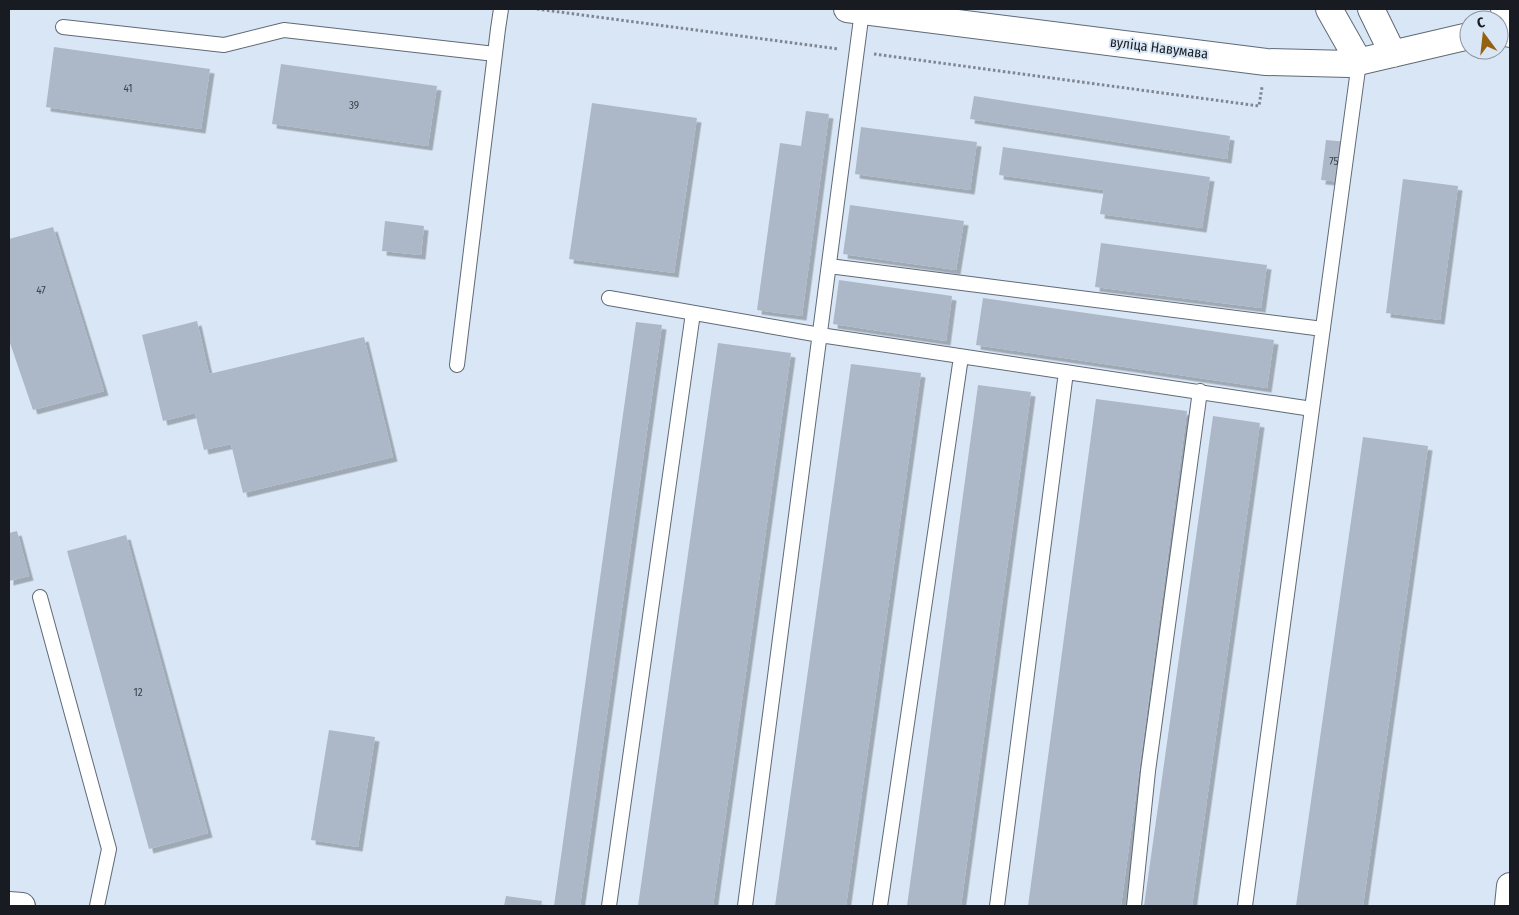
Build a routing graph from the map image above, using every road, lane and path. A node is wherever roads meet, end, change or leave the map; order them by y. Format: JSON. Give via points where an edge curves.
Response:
{"nodes":[{"id":1,"x":501,"y":9,"type":"edge"},
{"id":2,"x":537,"y":9,"type":"edge"},
{"id":3,"x":1329,"y":9,"type":"edge"},
{"id":4,"x":1371,"y":9,"type":"edge"},
{"id":5,"x":855,"y":10,"type":"edge"},
{"id":6,"x":63,"y":27,"type":"dead end"},
{"id":7,"x":1459,"y":38,"type":"edge"},
{"id":8,"x":857,"y":52,"type":"junction"},
{"id":9,"x":495,"y":54,"type":"junction"},
{"id":10,"x":1393,"y":54,"type":"junction"},
{"id":11,"x":1359,"y":62,"type":"junction"},
{"id":12,"x":1263,"y":80,"type":"dead end"},
{"id":13,"x":829,"y":266,"type":"junction"},
{"id":14,"x":609,"y":298,"type":"dead end"},
{"id":15,"x":693,"y":313,"type":"junction"},
{"id":16,"x":1323,"y":329,"type":"junction"},
{"id":17,"x":820,"y":334,"type":"junction"},
{"id":18,"x":961,"y":357,"type":"junction"},
{"id":19,"x":457,"y":365,"type":"dead end"},
{"id":20,"x":1066,"y":372,"type":"junction"},
{"id":21,"x":1200,"y":391,"type":"junction"},
{"id":22,"x":1312,"y":409,"type":"junction"},
{"id":23,"x":40,"y":598,"type":"dead end"},
{"id":24,"x":1510,"y":886,"type":"edge"},
{"id":25,"x":9,"y":905,"type":"edge"},
{"id":26,"x":22,"y":906,"type":"edge"},
{"id":27,"x":97,"y":906,"type":"edge"},
{"id":28,"x":609,"y":906,"type":"edge"},
{"id":29,"x":745,"y":906,"type":"edge"},
{"id":30,"x":880,"y":906,"type":"edge"},
{"id":31,"x":997,"y":906,"type":"edge"},
{"id":32,"x":1134,"y":906,"type":"edge"},
{"id":33,"x":1245,"y":906,"type":"edge"},
{"id":34,"x":1508,"y":906,"type":"edge"}],
"edges":[{"from":1,"to":9,"type":"lane"},
{"from":2,"to":8,"type":"path"},
{"from":3,"to":11,"type":"street"},
{"from":4,"to":10,"type":"street"},
{"from":5,"to":8,"type":"lane"},
{"from":5,"to":11,"type":"street","name":"вуліца Навумава","via":[[1266,62]]},
{"from":6,"to":9,"type":"lane","via":[[224,45],[284,30]]},
{"from":7,"to":10,"type":"street","name":"вуліца Навумава"},
{"from":8,"to":12,"type":"path","via":[[1259,106]]},
{"from":8,"to":13,"type":"lane"},
{"from":9,"to":19,"type":"lane"},
{"from":10,"to":11,"type":"street","name":"вуліца Навумава"},
{"from":11,"to":16,"type":"lane"},
{"from":13,"to":16,"type":"lane"},
{"from":13,"to":17,"type":"lane"},
{"from":14,"to":15,"type":"lane"},
{"from":15,"to":17,"type":"lane"},
{"from":15,"to":28,"type":"lane"},
{"from":16,"to":22,"type":"lane"},
{"from":17,"to":18,"type":"lane"},
{"from":17,"to":29,"type":"lane"},
{"from":18,"to":20,"type":"lane"},
{"from":18,"to":30,"type":"lane"},
{"from":20,"to":21,"type":"lane"},
{"from":20,"to":31,"type":"lane"},
{"from":21,"to":22,"type":"lane"},
{"from":21,"to":32,"type":"lane","via":[[1150,761]]},
{"from":22,"to":33,"type":"lane"},
{"from":23,"to":27,"type":"lane","via":[[109,849]]},
{"from":24,"to":34,"type":"street"},
{"from":25,"to":26,"type":"street"}]}
